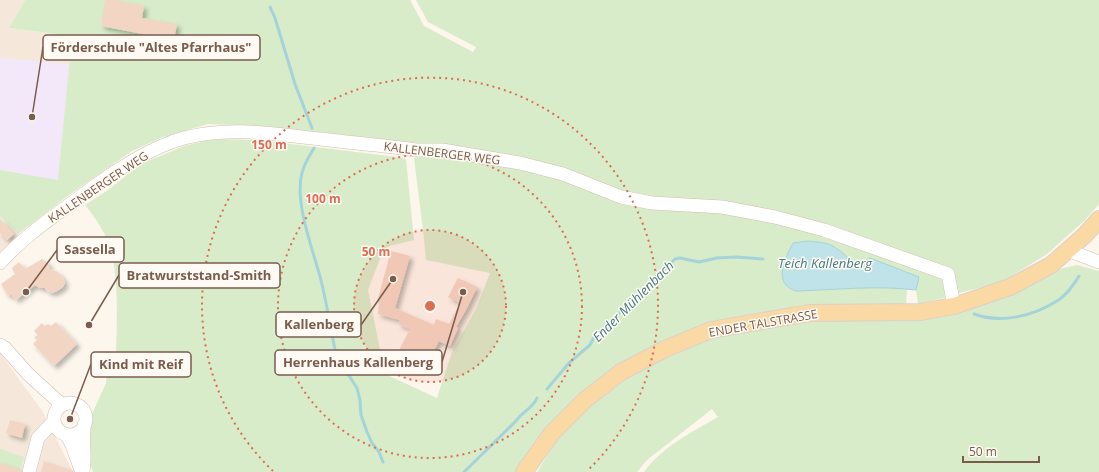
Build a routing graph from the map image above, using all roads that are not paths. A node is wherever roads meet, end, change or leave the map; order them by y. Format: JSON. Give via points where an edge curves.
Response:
{"nodes":[{"id":1,"x":1099,"y":219,"type":"edge"},
{"id":2,"x":1067,"y":250,"type":"junction"},
{"id":3,"x":1099,"y":262,"type":"edge"},
{"id":4,"x":0,"y":264,"type":"edge"},
{"id":5,"x":954,"y":306,"type":"junction"},
{"id":6,"x":0,"y":345,"type":"edge"},
{"id":7,"x":59,"y":421,"type":"junction"},
{"id":8,"x":84,"y":425,"type":"junction"},
{"id":9,"x":28,"y":472,"type":"edge"},
{"id":10,"x":82,"y":472,"type":"edge"},
{"id":11,"x":524,"y":472,"type":"edge"}],
"edges":[{"from":1,"to":2,"type":"main road","name":"ENDER TALSTRASSE"},
{"from":2,"to":3,"type":"street"},
{"from":2,"to":5,"type":"main road","name":"ENDER TALSTRASSE","via":[[1050,265],[1010,287]]},
{"from":4,"to":5,"type":"street","name":"KALLENBERGER WEG","via":[[29,234],[138,158],[183,138],[228,131],[260,132],[416,150],[442,150],[520,162],[563,174],[621,197],[652,203],[722,206],[775,217],[824,230],[948,274]]},
{"from":5,"to":11,"type":"main road","name":"ENDER TALSTRASSE","via":[[920,312],[810,313],[711,330],[665,349],[621,372],[585,400],[552,433]]},
{"from":6,"to":7,"type":"street","via":[[28,374]]},
{"from":7,"to":8,"type":"street","via":[[72,435]]},
{"from":7,"to":8,"type":"street","via":[[70,403],[74,403],[86,416]]},
{"from":7,"to":9,"type":"street","via":[[47,438],[33,451]]},
{"from":7,"to":10,"type":"street"},
{"from":8,"to":10,"type":"street","via":[[85,463]]}]}
